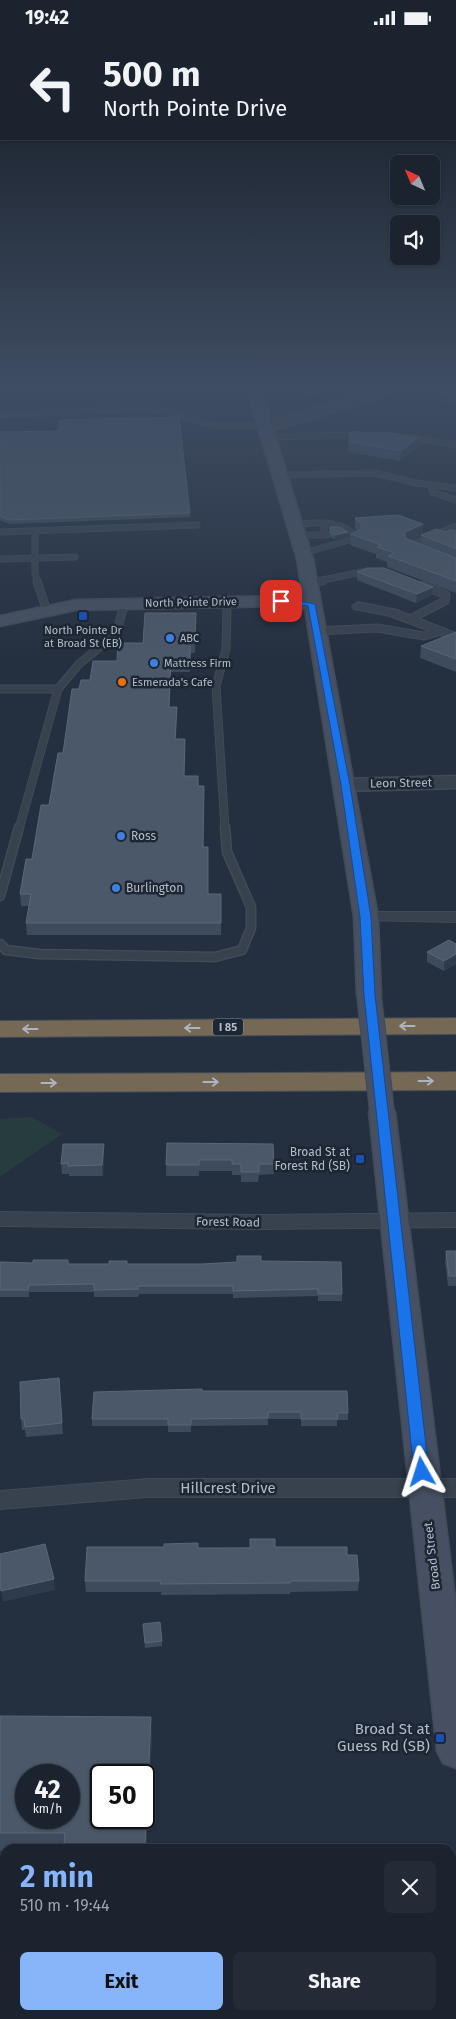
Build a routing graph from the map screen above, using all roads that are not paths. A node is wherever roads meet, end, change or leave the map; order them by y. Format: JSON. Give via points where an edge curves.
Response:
{"nodes":[{"id":1,"x":280,"y":479,"type":"edge"},
{"id":2,"x":401,"y":479,"type":"edge"},
{"id":3,"x":431,"y":485,"type":"junction"},
{"id":4,"x":456,"y":488,"type":"edge"},
{"id":5,"x":456,"y":500,"type":"edge"},
{"id":6,"x":322,"y":524,"type":"junction"},
{"id":7,"x":197,"y":525,"type":"dead end"},
{"id":8,"x":456,"y":526,"type":"edge"},
{"id":9,"x":296,"y":530,"type":"junction"},
{"id":10,"x":0,"y":532,"type":"edge"},
{"id":11,"x":35,"y":532,"type":"junction"},
{"id":12,"x":326,"y":535,"type":"junction"},
{"id":13,"x":337,"y":544,"type":"junction"},
{"id":14,"x":416,"y":549,"type":"edge"},
{"id":15,"x":303,"y":553,"type":"junction"},
{"id":16,"x":75,"y":557,"type":"dead end"},
{"id":17,"x":35,"y":558,"type":"junction"},
{"id":18,"x":0,"y":559,"type":"edge"},
{"id":19,"x":376,"y":570,"type":"edge"},
{"id":20,"x":308,"y":583,"type":"junction"},
{"id":21,"x":418,"y":583,"type":"edge"},
{"id":22,"x":311,"y":604,"type":"junction"},
{"id":23,"x":358,"y":606,"type":"dead end"},
{"id":24,"x":227,"y":607,"type":"junction"},
{"id":25,"x":123,"y":609,"type":"junction"},
{"id":26,"x":47,"y":611,"type":"junction"},
{"id":27,"x":410,"y":619,"type":"junction"},
{"id":28,"x":0,"y":621,"type":"edge"},
{"id":29,"x":316,"y":631,"type":"junction"},
{"id":30,"x":441,"y":631,"type":"junction"},
{"id":31,"x":456,"y":637,"type":"edge"},
{"id":32,"x":0,"y":689,"type":"edge"},
{"id":33,"x":58,"y":689,"type":"junction"},
{"id":34,"x":456,"y":782,"type":"edge"},
{"id":35,"x":345,"y":785,"type":"junction"},
{"id":36,"x":0,"y":896,"type":"edge"},
{"id":37,"x":366,"y":917,"type":"junction"},
{"id":38,"x":456,"y":917,"type":"edge"},
{"id":39,"x":0,"y":944,"type":"edge"},
{"id":40,"x":456,"y":1025,"type":"edge"},
{"id":41,"x":0,"y":1029,"type":"edge"},
{"id":42,"x":456,"y":1081,"type":"edge"},
{"id":43,"x":0,"y":1083,"type":"edge"},
{"id":44,"x":0,"y":1219,"type":"edge"},
{"id":45,"x":456,"y":1220,"type":"edge"},
{"id":46,"x":393,"y":1221,"type":"junction"},
{"id":47,"x":440,"y":1488,"type":"edge"},
{"id":48,"x":0,"y":1500,"type":"edge"},
{"id":49,"x":451,"y":1683,"type":"edge"},
{"id":50,"x":456,"y":1751,"type":"edge"}],
"edges":[{"from":1,"to":9,"type":"main road","name":"Broad Street"},
{"from":2,"to":3,"type":"lane"},
{"from":3,"to":4,"type":"lane"},
{"from":3,"to":5,"type":"lane","via":[[432,492]]},
{"from":6,"to":9,"type":"lane"},
{"from":6,"to":12,"type":"lane"},
{"from":6,"to":13,"type":"lane","via":[[350,529],[357,538]]},
{"from":7,"to":11,"type":"lane"},
{"from":8,"to":14,"type":"lane","via":[[408,546]]},
{"from":9,"to":12,"type":"lane"},
{"from":9,"to":15,"type":"main road","name":"Broad Street"},
{"from":10,"to":11,"type":"lane"},
{"from":11,"to":17,"type":"lane"},
{"from":12,"to":13,"type":"lane"},
{"from":13,"to":15,"type":"lane"},
{"from":15,"to":20,"type":"main road","name":"Broad Street"},
{"from":16,"to":17,"type":"lane"},
{"from":17,"to":18,"type":"lane"},
{"from":17,"to":26,"type":"lane","via":[[35,574]]},
{"from":19,"to":20,"type":"lane"},
{"from":20,"to":22,"type":"main road","name":"Broad Street"},
{"from":21,"to":27,"type":"lane","via":[[444,593],[445,601]]},
{"from":22,"to":24,"type":"main road","name":"North Pointe Drive"},
{"from":22,"to":26,"type":"main road","name":"North Pointe Drive","via":[[281,601],[136,602],[76,605]]},
{"from":22,"to":29,"type":"main road","name":"Broad Street"},
{"from":23,"to":27,"type":"street"},
{"from":24,"to":25,"type":"main road","name":"North Pointe Drive"},
{"from":24,"to":39,"type":"lane","via":[[226,649],[216,686],[226,852],[251,907],[251,928],[242,949],[215,957],[48,954],[6,950]]},
{"from":25,"to":26,"type":"main road","name":"North Pointe Drive"},
{"from":25,"to":33,"type":"lane","via":[[121,628],[116,635],[88,655]]},
{"from":26,"to":28,"type":"main road","name":"North Pointe Drive"},
{"from":27,"to":30,"type":"street"},
{"from":29,"to":30,"type":"lane","via":[[377,628],[424,636]]},
{"from":29,"to":35,"type":"main road","name":"Broad Street"},
{"from":30,"to":31,"type":"street"},
{"from":32,"to":33,"type":"lane"},
{"from":33,"to":36,"type":"lane"},
{"from":34,"to":35,"type":"street","name":"Leon Street"},
{"from":35,"to":37,"type":"main road","name":"Broad Street"},
{"from":37,"to":38,"type":"street"},
{"from":37,"to":46,"type":"main road","name":"Broad Street","bridge":true,"via":[[369,995]]},
{"from":40,"to":41,"type":"highway","number":"I 85","one_way":true},
{"from":43,"to":42,"type":"highway","one_way":true},
{"from":44,"to":46,"type":"street","name":"Forest Road"},
{"from":45,"to":46,"type":"street","name":"Forest Road"},
{"from":46,"to":47,"type":"main road","name":"Broad Street"},
{"from":47,"to":48,"type":"street","name":"Hillcrest Drive","via":[[148,1488]]},
{"from":47,"to":49,"type":"main road","name":"Broad Street"},
{"from":49,"to":50,"type":"main road","name":"Broad Street"}]}
